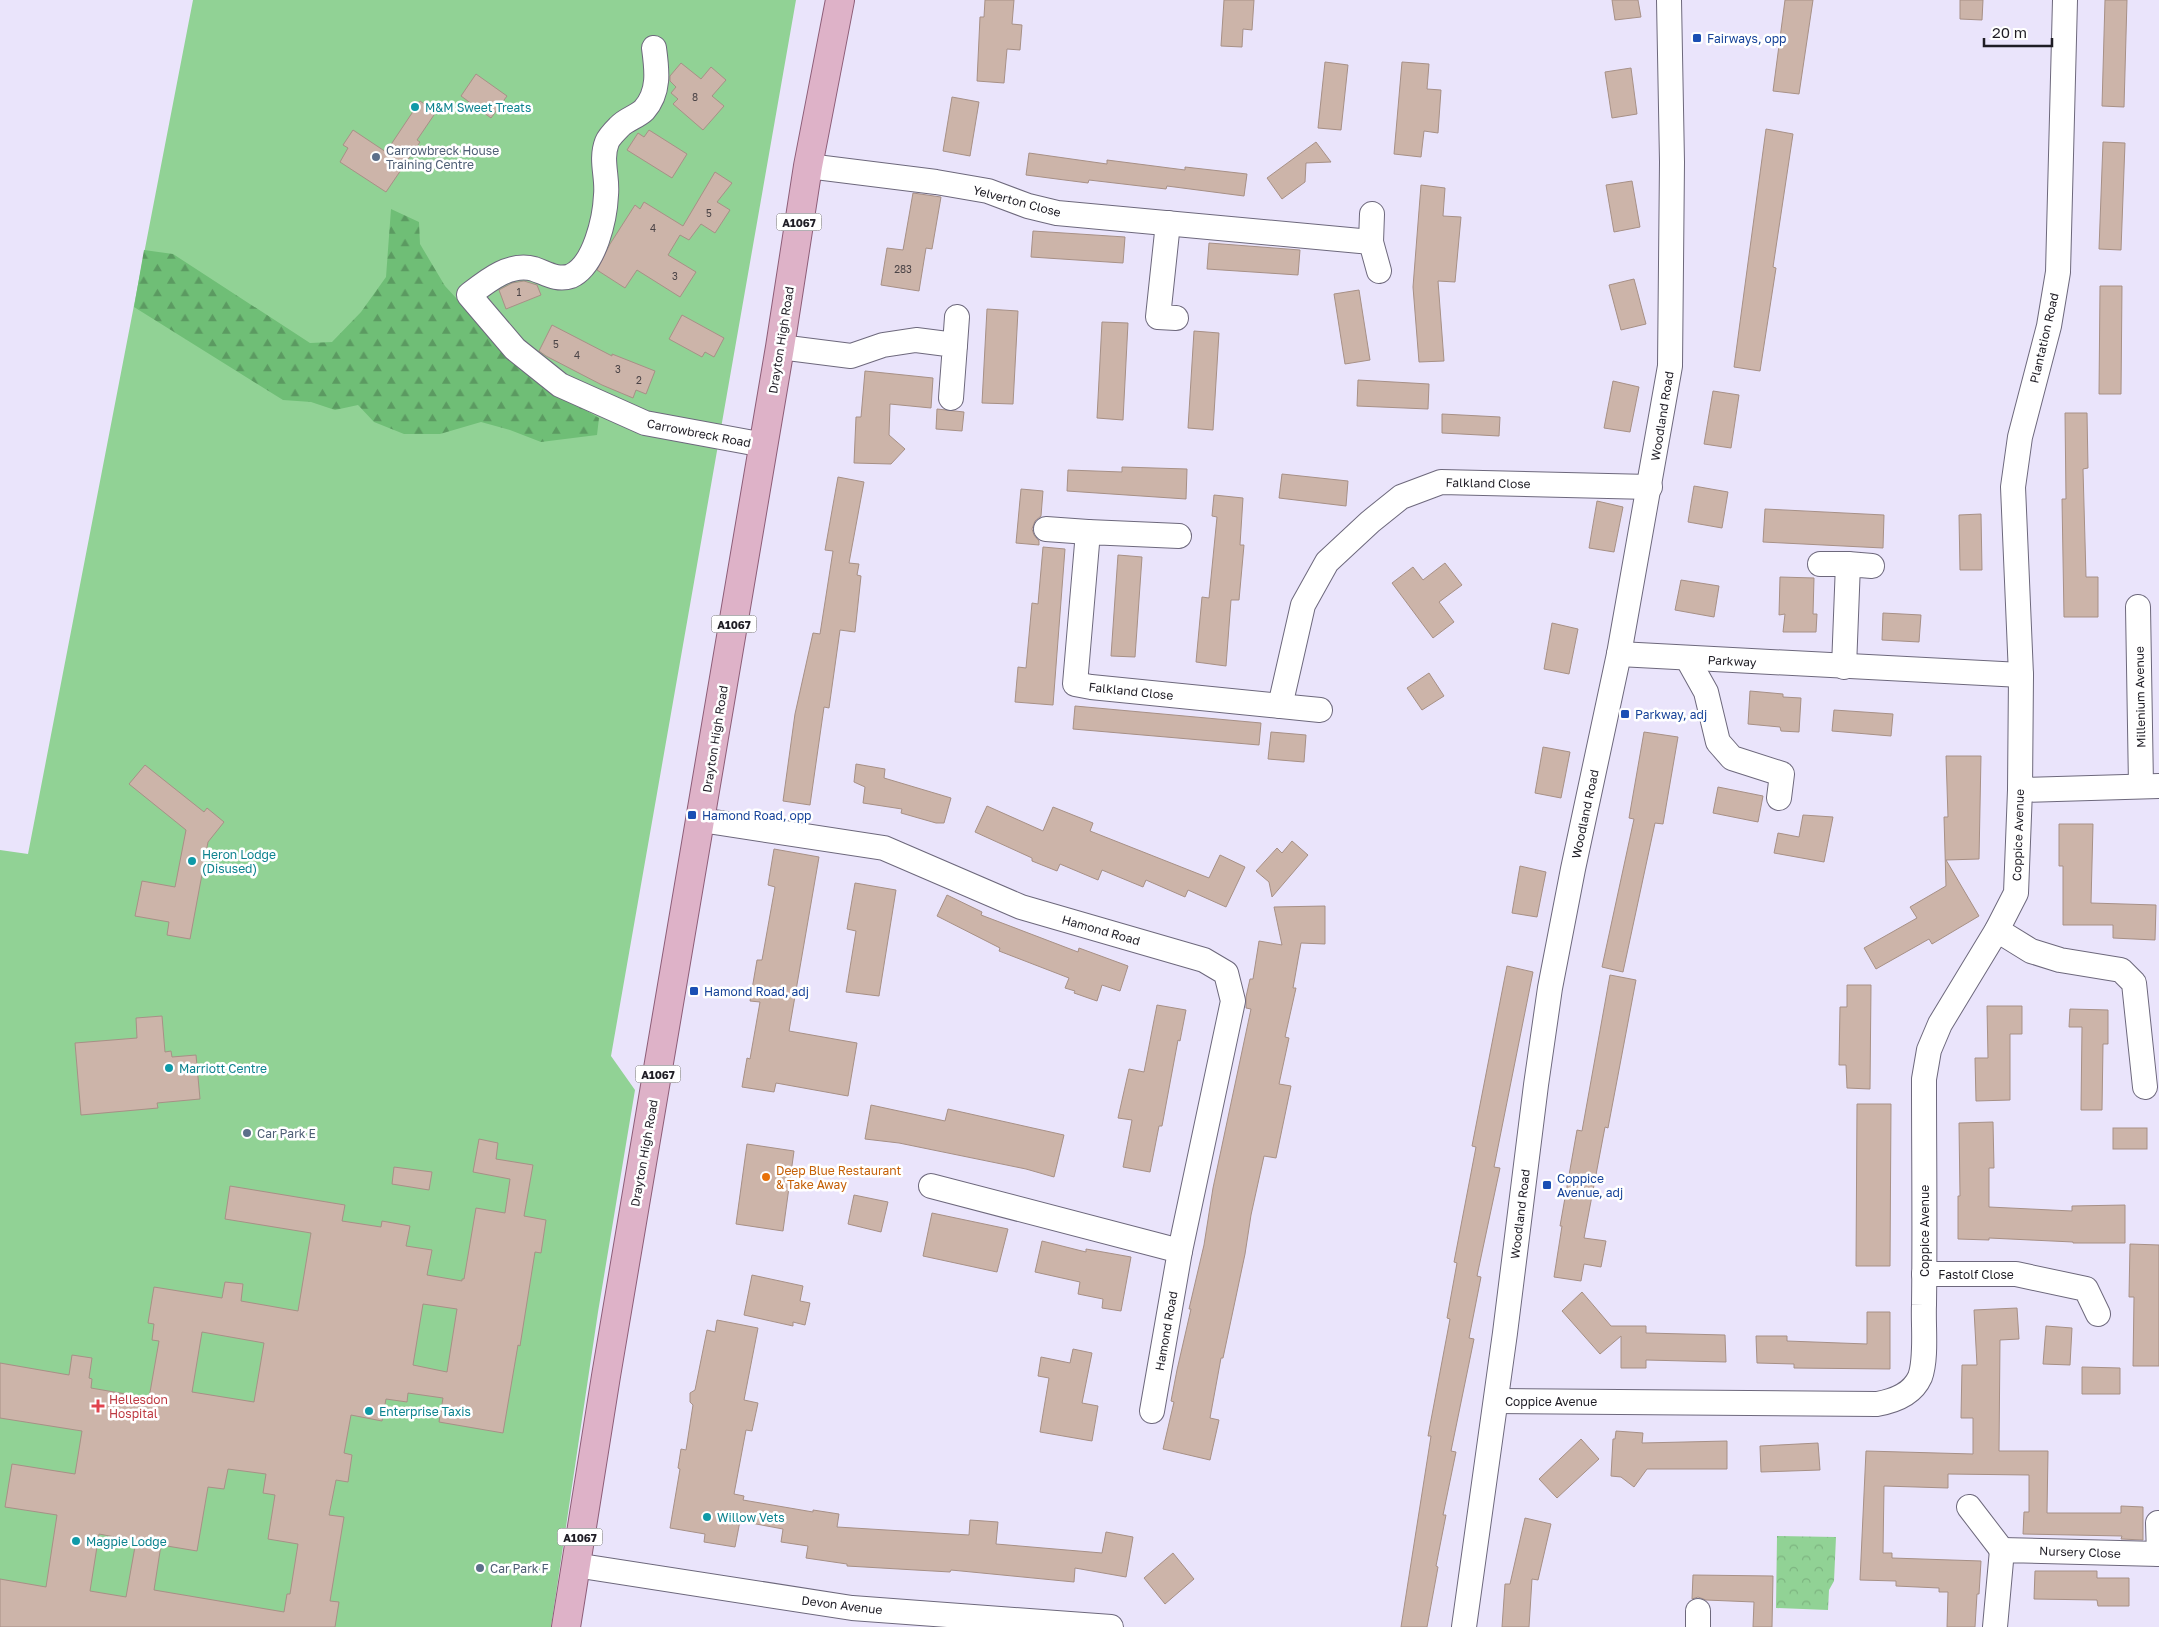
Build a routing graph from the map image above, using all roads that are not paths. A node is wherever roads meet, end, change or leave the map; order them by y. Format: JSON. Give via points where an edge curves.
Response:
{"nodes":[{"id":1,"x":840,"y":0,"type":"edge"},
{"id":2,"x":1669,"y":0,"type":"edge"},
{"id":3,"x":2065,"y":0,"type":"edge"},
{"id":4,"x":654,"y":48,"type":"dead end"},
{"id":5,"x":808,"y":166,"type":"junction"},
{"id":6,"x":1372,"y":214,"type":"dead end"},
{"id":7,"x":1168,"y":223,"type":"junction"},
{"id":8,"x":1371,"y":242,"type":"junction"},
{"id":9,"x":1379,"y":271,"type":"dead end"},
{"id":10,"x":957,"y":316,"type":"dead end"},
{"id":11,"x":1158,"y":317,"type":"dead end"},
{"id":12,"x":955,"y":346,"type":"junction"},
{"id":13,"x":780,"y":347,"type":"junction"},
{"id":14,"x":951,"y":398,"type":"dead end"},
{"id":15,"x":764,"y":445,"type":"junction"},
{"id":16,"x":1650,"y":487,"type":"junction"},
{"id":17,"x":1046,"y":529,"type":"dead end"},
{"id":18,"x":1088,"y":532,"type":"junction"},
{"id":19,"x":1179,"y":536,"type":"dead end"},
{"id":20,"x":1820,"y":564,"type":"dead end"},
{"id":21,"x":1848,"y":564,"type":"junction"},
{"id":22,"x":1872,"y":566,"type":"dead end"},
{"id":23,"x":2138,"y":607,"type":"dead end"},
{"id":24,"x":1619,"y":654,"type":"junction"},
{"id":25,"x":1687,"y":658,"type":"junction"},
{"id":26,"x":1844,"y":667,"type":"junction"},
{"id":27,"x":2021,"y":675,"type":"junction"},
{"id":28,"x":1280,"y":706,"type":"junction"},
{"id":29,"x":1320,"y":710,"type":"dead end"},
{"id":30,"x":2150,"y":786,"type":"edge"},
{"id":31,"x":2020,"y":790,"type":"junction"},
{"id":32,"x":1778,"y":798,"type":"dead end"},
{"id":33,"x":702,"y":820,"type":"junction"},
{"id":34,"x":1997,"y":930,"type":"junction"},
{"id":35,"x":2145,"y":1087,"type":"dead end"},
{"id":36,"x":931,"y":1186,"type":"dead end"},
{"id":37,"x":1180,"y":1251,"type":"junction"},
{"id":38,"x":1924,"y":1274,"type":"junction"},
{"id":39,"x":2098,"y":1314,"type":"dead end"},
{"id":40,"x":1496,"y":1401,"type":"junction"},
{"id":41,"x":1152,"y":1411,"type":"dead end"},
{"id":42,"x":1969,"y":1507,"type":"dead end"},
{"id":43,"x":2158,"y":1523,"type":"edge"},
{"id":44,"x":2002,"y":1550,"type":"junction"},
{"id":45,"x":2159,"y":1554,"type":"edge"},
{"id":46,"x":575,"y":1565,"type":"junction"},
{"id":47,"x":566,"y":1627,"type":"edge"},
{"id":48,"x":1111,"y":1627,"type":"edge"},
{"id":49,"x":1464,"y":1627,"type":"edge"},
{"id":50,"x":1995,"y":1627,"type":"edge"}],
"edges":[{"from":1,"to":5,"type":"main road","name":"Drayton High Road","number":"A1067"},
{"from":2,"to":16,"type":"street","name":"Woodland Road","via":[[1672,162],[1670,366]]},
{"from":3,"to":27,"type":"street","name":"Plantation Road","via":[[2058,272],[2020,437],[2013,487]]},
{"from":4,"to":15,"type":"street","name":"Carrowbreck Road","via":[[656,91],[643,110],[624,122],[607,141],[603,165],[606,193],[599,239],[585,263],[571,276],[554,277],[533,268],[509,269],[470,295],[516,348],[560,385],[645,423]]},
{"from":5,"to":7,"type":"street","name":"Yelverton Close","via":[[988,191],[1057,213]]},
{"from":5,"to":13,"type":"main road","name":"Drayton High Road","number":"A1067"},
{"from":6,"to":8,"type":"street"},
{"from":7,"to":8,"type":"street","name":"Yelverton Close"},
{"from":7,"to":11,"type":"street"},
{"from":8,"to":9,"type":"street"},
{"from":10,"to":12,"type":"street"},
{"from":12,"to":13,"type":"street","via":[[916,340],[883,345],[851,356]]},
{"from":12,"to":14,"type":"street"},
{"from":13,"to":15,"type":"main road","name":"Drayton High Road","number":"A1067"},
{"from":15,"to":33,"type":"main road","name":"Drayton High Road","number":"A1067"},
{"from":16,"to":24,"type":"street","name":"Woodland Road"},
{"from":16,"to":28,"type":"street","name":"Falkland Close","via":[[1441,482],[1401,497],[1328,562],[1303,605]]},
{"from":17,"to":18,"type":"street"},
{"from":18,"to":19,"type":"street"},
{"from":18,"to":28,"type":"street","name":"Falkland Close","via":[[1075,684]]},
{"from":20,"to":21,"type":"street"},
{"from":21,"to":22,"type":"street"},
{"from":21,"to":26,"type":"street"},
{"from":23,"to":30,"type":"street","name":"Millenium Avenue"},
{"from":24,"to":25,"type":"street","name":"Parkway"},
{"from":24,"to":40,"type":"street","name":"Woodland Road","via":[[1550,988]]},
{"from":25,"to":26,"type":"street","name":"Parkway"},
{"from":25,"to":32,"type":"street","via":[[1706,692],[1718,742],[1732,758],[1782,774]]},
{"from":26,"to":27,"type":"street","name":"Parkway"},
{"from":27,"to":31,"type":"street","name":"Coppice Avenue"},
{"from":28,"to":29,"type":"street","name":"Falkland Close"},
{"from":30,"to":31,"type":"street","name":"Millenium Avenue"},
{"from":31,"to":34,"type":"street","name":"Coppice Avenue","via":[[2016,893]]},
{"from":33,"to":37,"type":"street","name":"Hamond Road","via":[[884,848],[1022,907],[1204,960],[1226,973],[1233,1001]]},
{"from":33,"to":46,"type":"main road","name":"Drayton High Road","number":"A1067"},
{"from":34,"to":35,"type":"street","via":[[2031,951],[2060,960],[2120,970],[2134,983]]},
{"from":34,"to":38,"type":"street","name":"Coppice Avenue","via":[[1940,1024],[1929,1050],[1924,1079]]},
{"from":36,"to":37,"type":"street"},
{"from":37,"to":41,"type":"street","name":"Hamond Road"},
{"from":38,"to":39,"type":"street","name":"Fastolf Close","via":[[1997,1272],[2090,1282]]},
{"from":38,"to":40,"type":"street","name":"Coppice Avenue","via":[[1923,1363],[1919,1378],[1895,1401],[1877,1404]]},
{"from":40,"to":49,"type":"street","name":"Woodland Road"},
{"from":42,"to":44,"type":"street"},
{"from":43,"to":45,"type":"street","name":"Nursery Close"},
{"from":44,"to":45,"type":"street","name":"Nursery Close"},
{"from":44,"to":50,"type":"street"},
{"from":46,"to":47,"type":"main road","name":"Drayton High Road","number":"A1067"},
{"from":46,"to":48,"type":"street","name":"Devon Avenue","via":[[852,1608]]}]}
